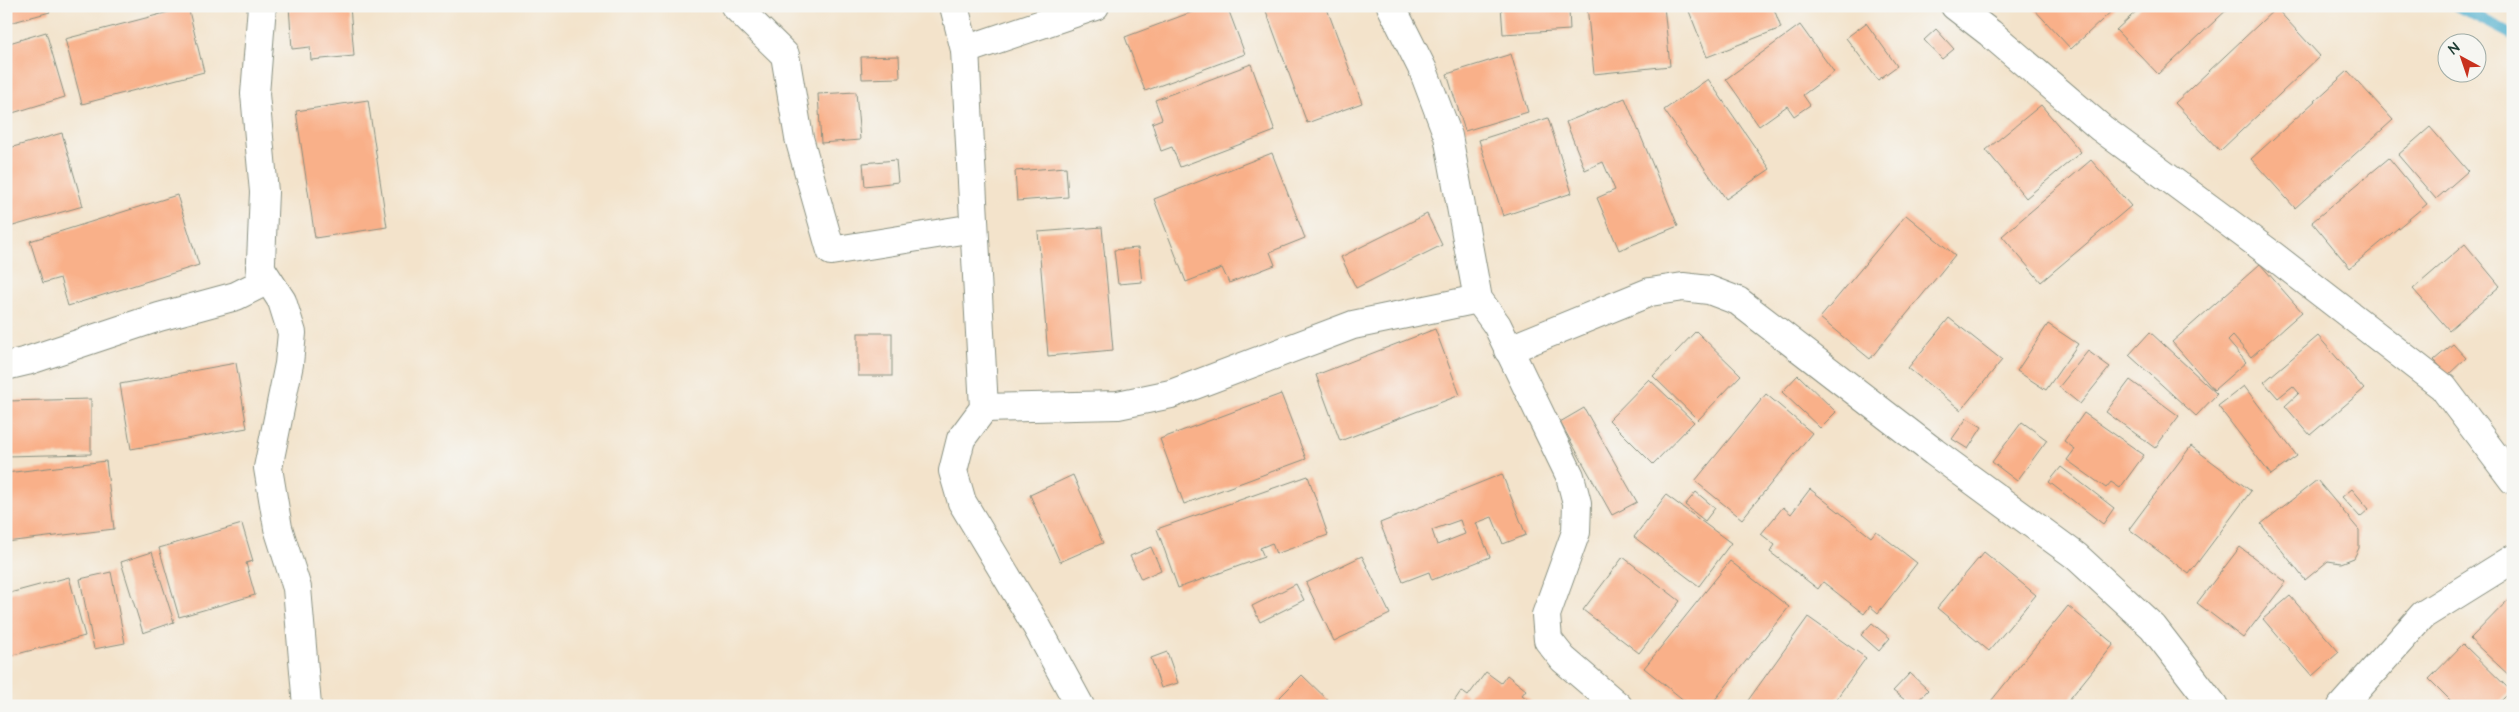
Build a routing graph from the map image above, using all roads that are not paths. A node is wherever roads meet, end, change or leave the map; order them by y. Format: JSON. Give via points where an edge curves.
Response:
{"nodes":[{"id":1,"x":262,"y":6,"type":"edge"},
{"id":2,"x":735,"y":6,"type":"edge"},
{"id":3,"x":954,"y":6,"type":"edge"},
{"id":4,"x":1095,"y":6,"type":"edge"},
{"id":5,"x":1391,"y":6,"type":"edge"},
{"id":6,"x":1955,"y":6,"type":"edge"},
{"id":7,"x":965,"y":50,"type":"junction"},
{"id":8,"x":974,"y":228,"type":"junction"},
{"id":9,"x":260,"y":267,"type":"junction"},
{"id":10,"x":1478,"y":299,"type":"junction"},
{"id":11,"x":1508,"y":350,"type":"junction"},
{"id":12,"x":6,"y":366,"type":"edge"},
{"id":13,"x":984,"y":408,"type":"junction"},
{"id":14,"x":2513,"y":480,"type":"edge"},
{"id":15,"x":2513,"y":558,"type":"edge"},
{"id":16,"x":307,"y":706,"type":"edge"},
{"id":17,"x":1080,"y":706,"type":"edge"},
{"id":18,"x":1618,"y":706,"type":"edge"},
{"id":19,"x":2214,"y":706,"type":"edge"},
{"id":20,"x":2342,"y":706,"type":"edge"}],
"edges":[{"from":1,"to":9,"type":"street","via":[[255,94],[264,192]]},
{"from":2,"to":8,"type":"street","via":[[785,55],[799,138],[831,251]]},
{"from":3,"to":7,"type":"street"},
{"from":4,"to":7,"type":"street"},
{"from":5,"to":10,"type":"street","via":[[1423,70],[1448,136]]},
{"from":6,"to":14,"type":"street","via":[[2101,128],[2443,387]]},
{"from":7,"to":8,"type":"street"},
{"from":8,"to":13,"type":"street"},
{"from":9,"to":12,"type":"street","via":[[260,284],[236,296]]},
{"from":9,"to":16,"type":"street","via":[[282,301],[292,333],[268,468],[278,528],[296,588]]},
{"from":10,"to":11,"type":"street","via":[[1497,325]]},
{"from":10,"to":13,"type":"street","via":[[1353,325],[1171,394],[1118,405]]},
{"from":11,"to":18,"type":"street","via":[[1570,476],[1577,503],[1576,532],[1546,615],[1548,640],[1563,659]]},
{"from":11,"to":19,"type":"street","via":[[1650,292],[1692,288],[1709,290],[1738,301],[2076,556],[2153,627]]},
{"from":13,"to":17,"type":"street","via":[[961,439],[957,455],[954,471],[962,502]]},
{"from":15,"to":20,"type":"street","via":[[2423,615]]}]}
